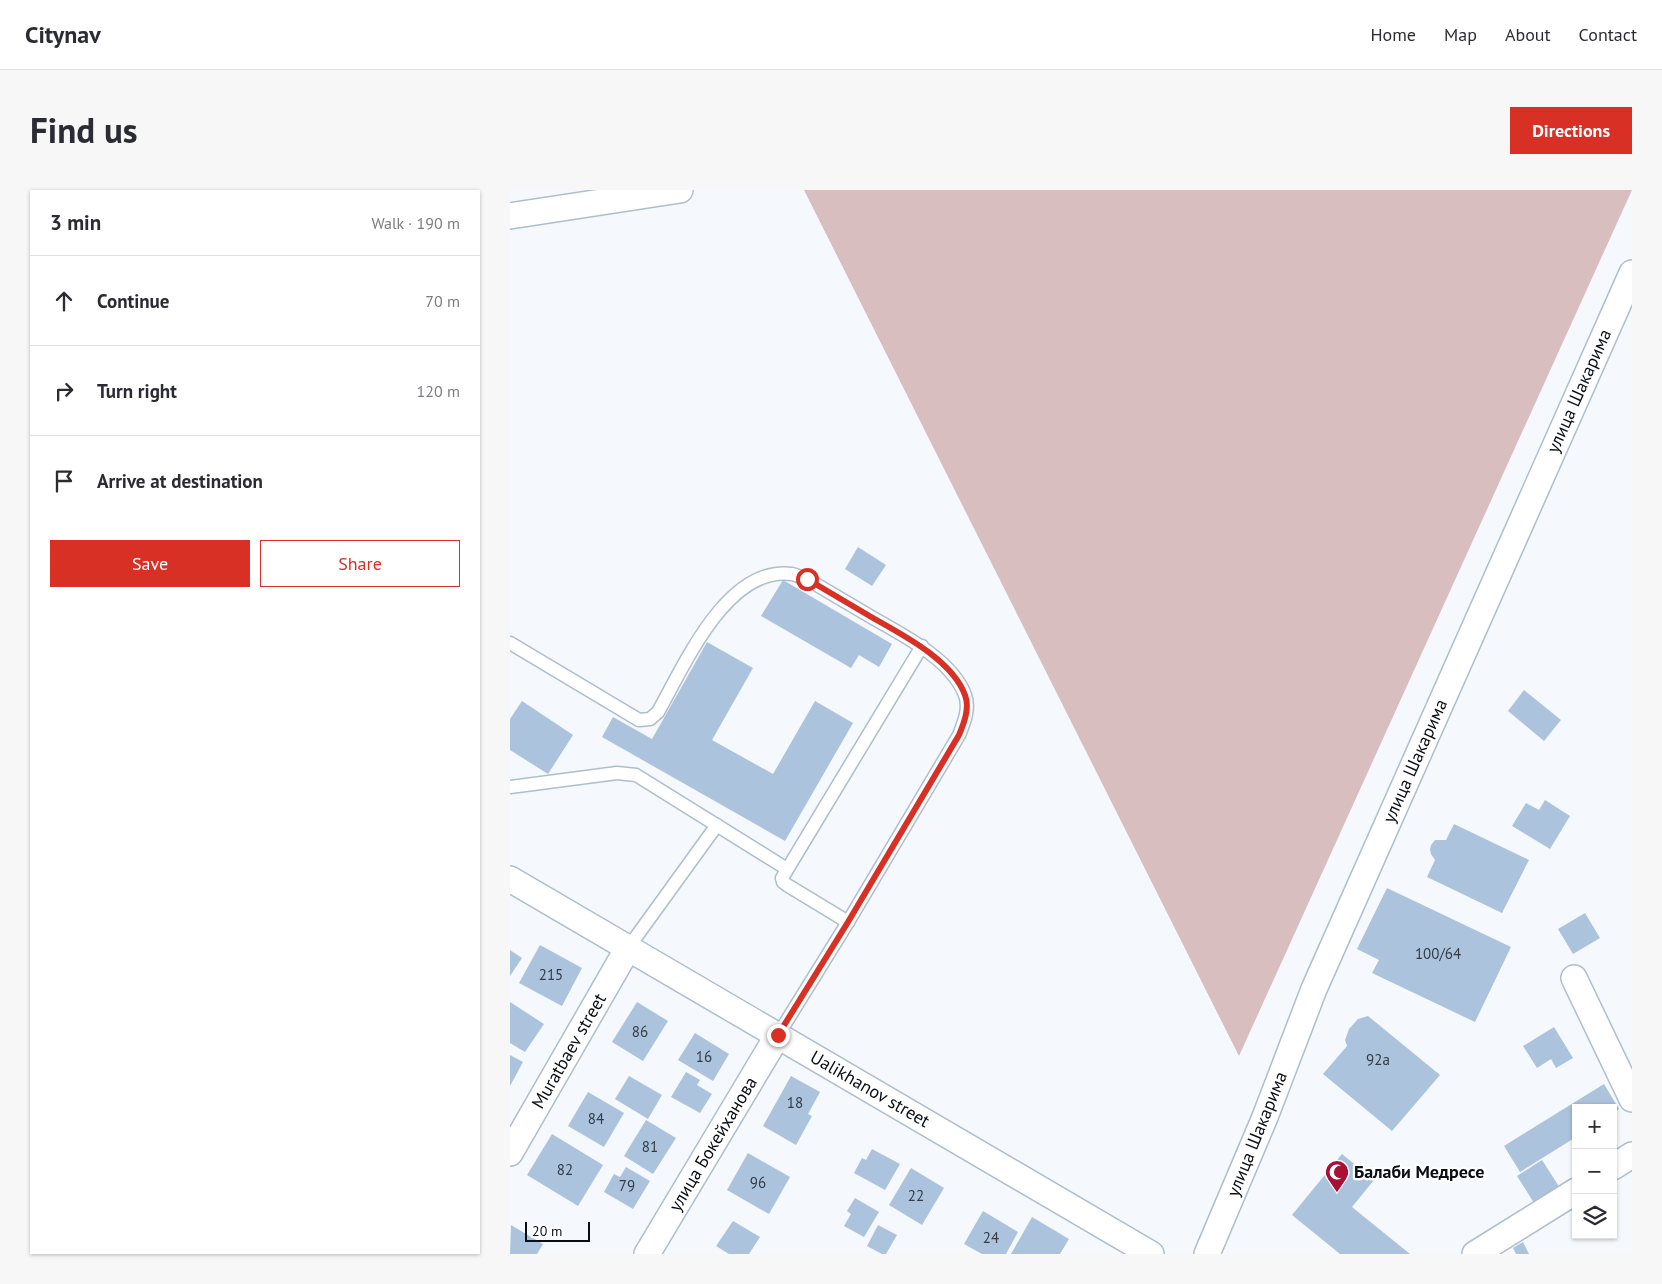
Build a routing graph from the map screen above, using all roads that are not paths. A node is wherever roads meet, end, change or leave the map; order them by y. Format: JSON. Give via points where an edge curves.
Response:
{"nodes":[{"id":1,"x":680,"y":190,"type":"edge"},
{"id":2,"x":510,"y":216,"type":"edge"},
{"id":3,"x":1632,"y":272,"type":"edge"},
{"id":4,"x":510,"y":643,"type":"edge"},
{"id":5,"x":922,"y":646,"type":"junction"},
{"id":6,"x":510,"y":787,"type":"edge"},
{"id":7,"x":717,"y":825,"type":"junction"},
{"id":8,"x":787,"y":869,"type":"junction"},
{"id":9,"x":510,"y":879,"type":"edge"},
{"id":10,"x":848,"y":922,"type":"junction"},
{"id":11,"x":628,"y":948,"type":"junction"},
{"id":12,"x":1574,"y":978,"type":"dead end"},
{"id":13,"x":778,"y":1035,"type":"junction"},
{"id":14,"x":1632,"y":1099,"type":"edge"},
{"id":15,"x":510,"y":1153,"type":"edge"},
{"id":16,"x":1632,"y":1155,"type":"edge"},
{"id":17,"x":1617,"y":1164,"type":"edge"},
{"id":18,"x":1572,"y":1194,"type":"edge"},
{"id":19,"x":1488,"y":1251,"type":"edge"},
{"id":20,"x":648,"y":1254,"type":"edge"},
{"id":21,"x":1151,"y":1254,"type":"edge"},
{"id":22,"x":1207,"y":1254,"type":"edge"}],
"edges":[{"from":1,"to":2,"type":"street"},
{"from":3,"to":22,"type":"street","name":"улица Шакарима","via":[[1314,990]]},
{"from":4,"to":5,"type":"lane","via":[[639,720],[650,719],[658,712],[704,631],[727,601],[754,581],[772,576],[792,574],[807,579]]},
{"from":5,"to":8,"type":"lane"},
{"from":5,"to":10,"type":"lane","via":[[947,668],[966,696],[965,720]]},
{"from":6,"to":7,"type":"lane","via":[[617,773],[636,774]]},
{"from":7,"to":8,"type":"lane"},
{"from":7,"to":11,"type":"lane"},
{"from":8,"to":10,"type":"lane","via":[[783,882]]},
{"from":9,"to":11,"type":"street","name":"Ualikhanov street"},
{"from":10,"to":13,"type":"lane"},
{"from":11,"to":13,"type":"street","name":"Ualikhanov street"},
{"from":11,"to":15,"type":"street","name":"Muratbaev street"},
{"from":12,"to":14,"type":"street"},
{"from":13,"to":20,"type":"street","name":"улица Бокейханова"},
{"from":13,"to":21,"type":"street","name":"Ualikhanov street"},
{"from":16,"to":17,"type":"street"},
{"from":18,"to":19,"type":"street"}]}
